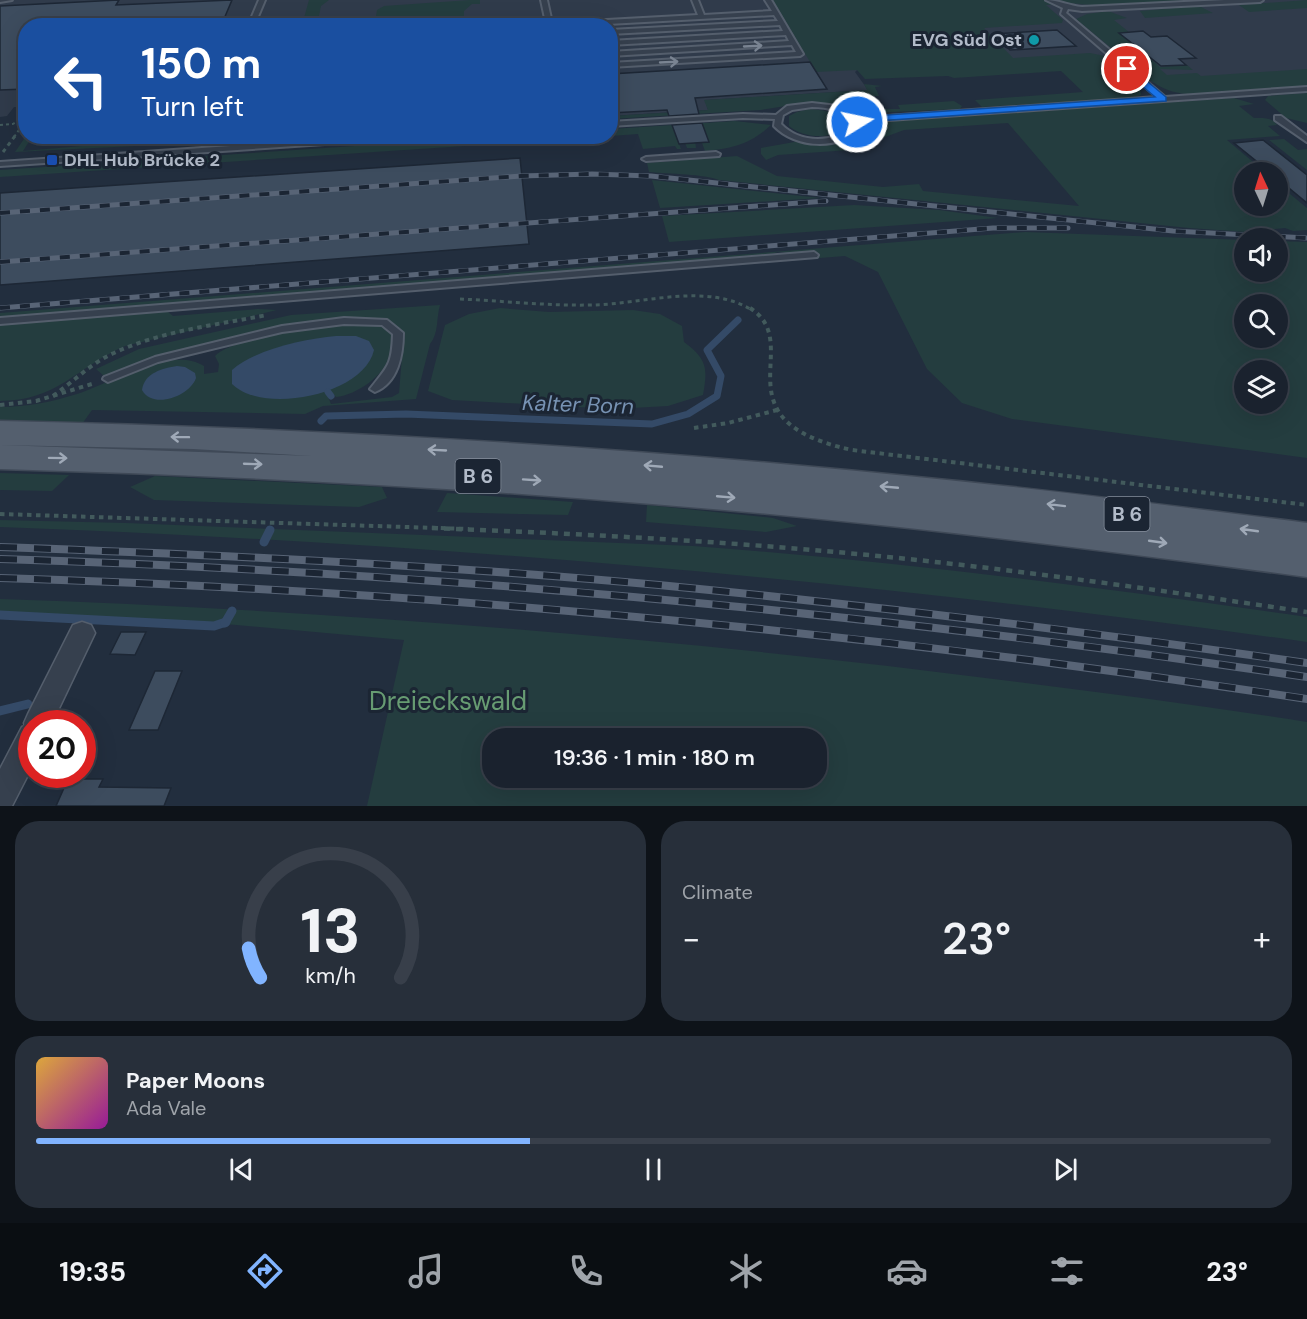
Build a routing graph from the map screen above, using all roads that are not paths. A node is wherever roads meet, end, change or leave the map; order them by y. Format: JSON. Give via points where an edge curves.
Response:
{"nodes":[{"id":1,"x":0,"y":0,"type":"edge"},
{"id":2,"x":9,"y":0,"type":"edge"},
{"id":3,"x":262,"y":0,"type":"edge"},
{"id":4,"x":544,"y":0,"type":"edge"},
{"id":5,"x":695,"y":0,"type":"edge"},
{"id":6,"x":768,"y":0,"type":"edge"},
{"id":7,"x":1049,"y":0,"type":"edge"},
{"id":8,"x":1260,"y":0,"type":"edge"},
{"id":9,"x":1066,"y":7,"type":"junction"},
{"id":10,"x":776,"y":13,"type":"junction"},
{"id":11,"x":702,"y":16,"type":"junction"},
{"id":12,"x":254,"y":18,"type":"edge"},
{"id":13,"x":548,"y":18,"type":"edge"},
{"id":14,"x":618,"y":20,"type":"edge"},
{"id":15,"x":782,"y":22,"type":"junction"},
{"id":16,"x":618,"y":32,"type":"edge"},
{"id":17,"x":788,"y":33,"type":"junction"},
{"id":18,"x":618,"y":43,"type":"edge"},
{"id":19,"x":794,"y":43,"type":"junction"},
{"id":20,"x":618,"y":54,"type":"edge"},
{"id":21,"x":618,"y":65,"type":"edge"},
{"id":22,"x":1307,"y":89,"type":"edge"},
{"id":23,"x":1163,"y":99,"type":"junction"},
{"id":24,"x":778,"y":117,"type":"junction"},
{"id":25,"x":1278,"y":118,"type":"dead end"},
{"id":26,"x":856,"y":120,"type":"junction"},
{"id":27,"x":618,"y":124,"type":"edge"},
{"id":28,"x":1307,"y":129,"type":"edge"},
{"id":29,"x":1295,"y":130,"type":"junction"},
{"id":30,"x":1307,"y":140,"type":"edge"},
{"id":31,"x":296,"y":144,"type":"edge"},
{"id":32,"x":716,"y":154,"type":"dead end"},
{"id":33,"x":645,"y":159,"type":"dead end"},
{"id":34,"x":0,"y":164,"type":"edge"},
{"id":35,"x":814,"y":255,"type":"dead end"},
{"id":36,"x":0,"y":321,"type":"edge"},
{"id":37,"x":108,"y":379,"type":"road end"},
{"id":38,"x":375,"y":389,"type":"dead end"},
{"id":39,"x":0,"y":433,"type":"edge"},
{"id":40,"x":0,"y":457,"type":"edge"},
{"id":41,"x":951,"y":505,"type":"junction"},
{"id":42,"x":1307,"y":537,"type":"edge"},
{"id":43,"x":1307,"y":562,"type":"edge"},
{"id":44,"x":82,"y":633,"type":"dead end"},
{"id":45,"x":44,"y":710,"type":"edge"},
{"id":46,"x":18,"y":764,"type":"edge"},
{"id":47,"x":0,"y":799,"type":"edge"}],
"edges":[{"from":1,"to":2,"type":"lane"},
{"from":3,"to":12,"type":"lane"},
{"from":4,"to":13,"type":"lane"},
{"from":5,"to":11,"type":"lane"},
{"from":6,"to":10,"type":"lane"},
{"from":7,"to":9,"type":"lane"},
{"from":8,"to":9,"type":"lane","via":[[1107,9]]},
{"from":9,"to":23,"type":"lane","via":[[1063,13]]},
{"from":10,"to":11,"type":"lane"},
{"from":10,"to":15,"type":"lane"},
{"from":11,"to":14,"type":"lane"},
{"from":15,"to":16,"type":"lane"},
{"from":15,"to":17,"type":"lane"},
{"from":17,"to":18,"type":"lane"},
{"from":17,"to":19,"type":"lane"},
{"from":20,"to":19,"type":"lane","one_way":true},
{"from":21,"to":19,"type":"lane","one_way":true,"via":[[800,54]]},
{"from":22,"to":23,"type":"lane"},
{"from":23,"to":26,"type":"lane"},
{"from":24,"to":26,"type":"lane","via":[[790,108],[812,105],[841,109]]},
{"from":24,"to":26,"type":"lane","via":[[777,124],[784,132],[814,140],[849,135],[856,129]]},
{"from":24,"to":27,"type":"lane"},
{"from":25,"to":29,"type":"lane"},
{"from":28,"to":29,"type":"lane"},
{"from":29,"to":30,"type":"lane"},
{"from":31,"to":34,"type":"lane"},
{"from":32,"to":33,"type":"lane"},
{"from":35,"to":36,"type":"lane"},
{"from":37,"to":38,"type":"lane","via":[[155,360],[282,329],[344,321],[384,322],[398,333],[398,356],[389,377]]},
{"from":41,"to":39,"type":"main road","number":"B 6","one_way":true,"via":[[537,456],[193,437]]},
{"from":40,"to":41,"type":"main road","number":"B 6","one_way":true,"via":[[182,461]]},
{"from":42,"to":41,"type":"main road","number":"B 6","one_way":true},
{"from":41,"to":43,"type":"main road","number":"B 6","one_way":true},
{"from":44,"to":45,"type":"street"},
{"from":46,"to":47,"type":"street"}]}
